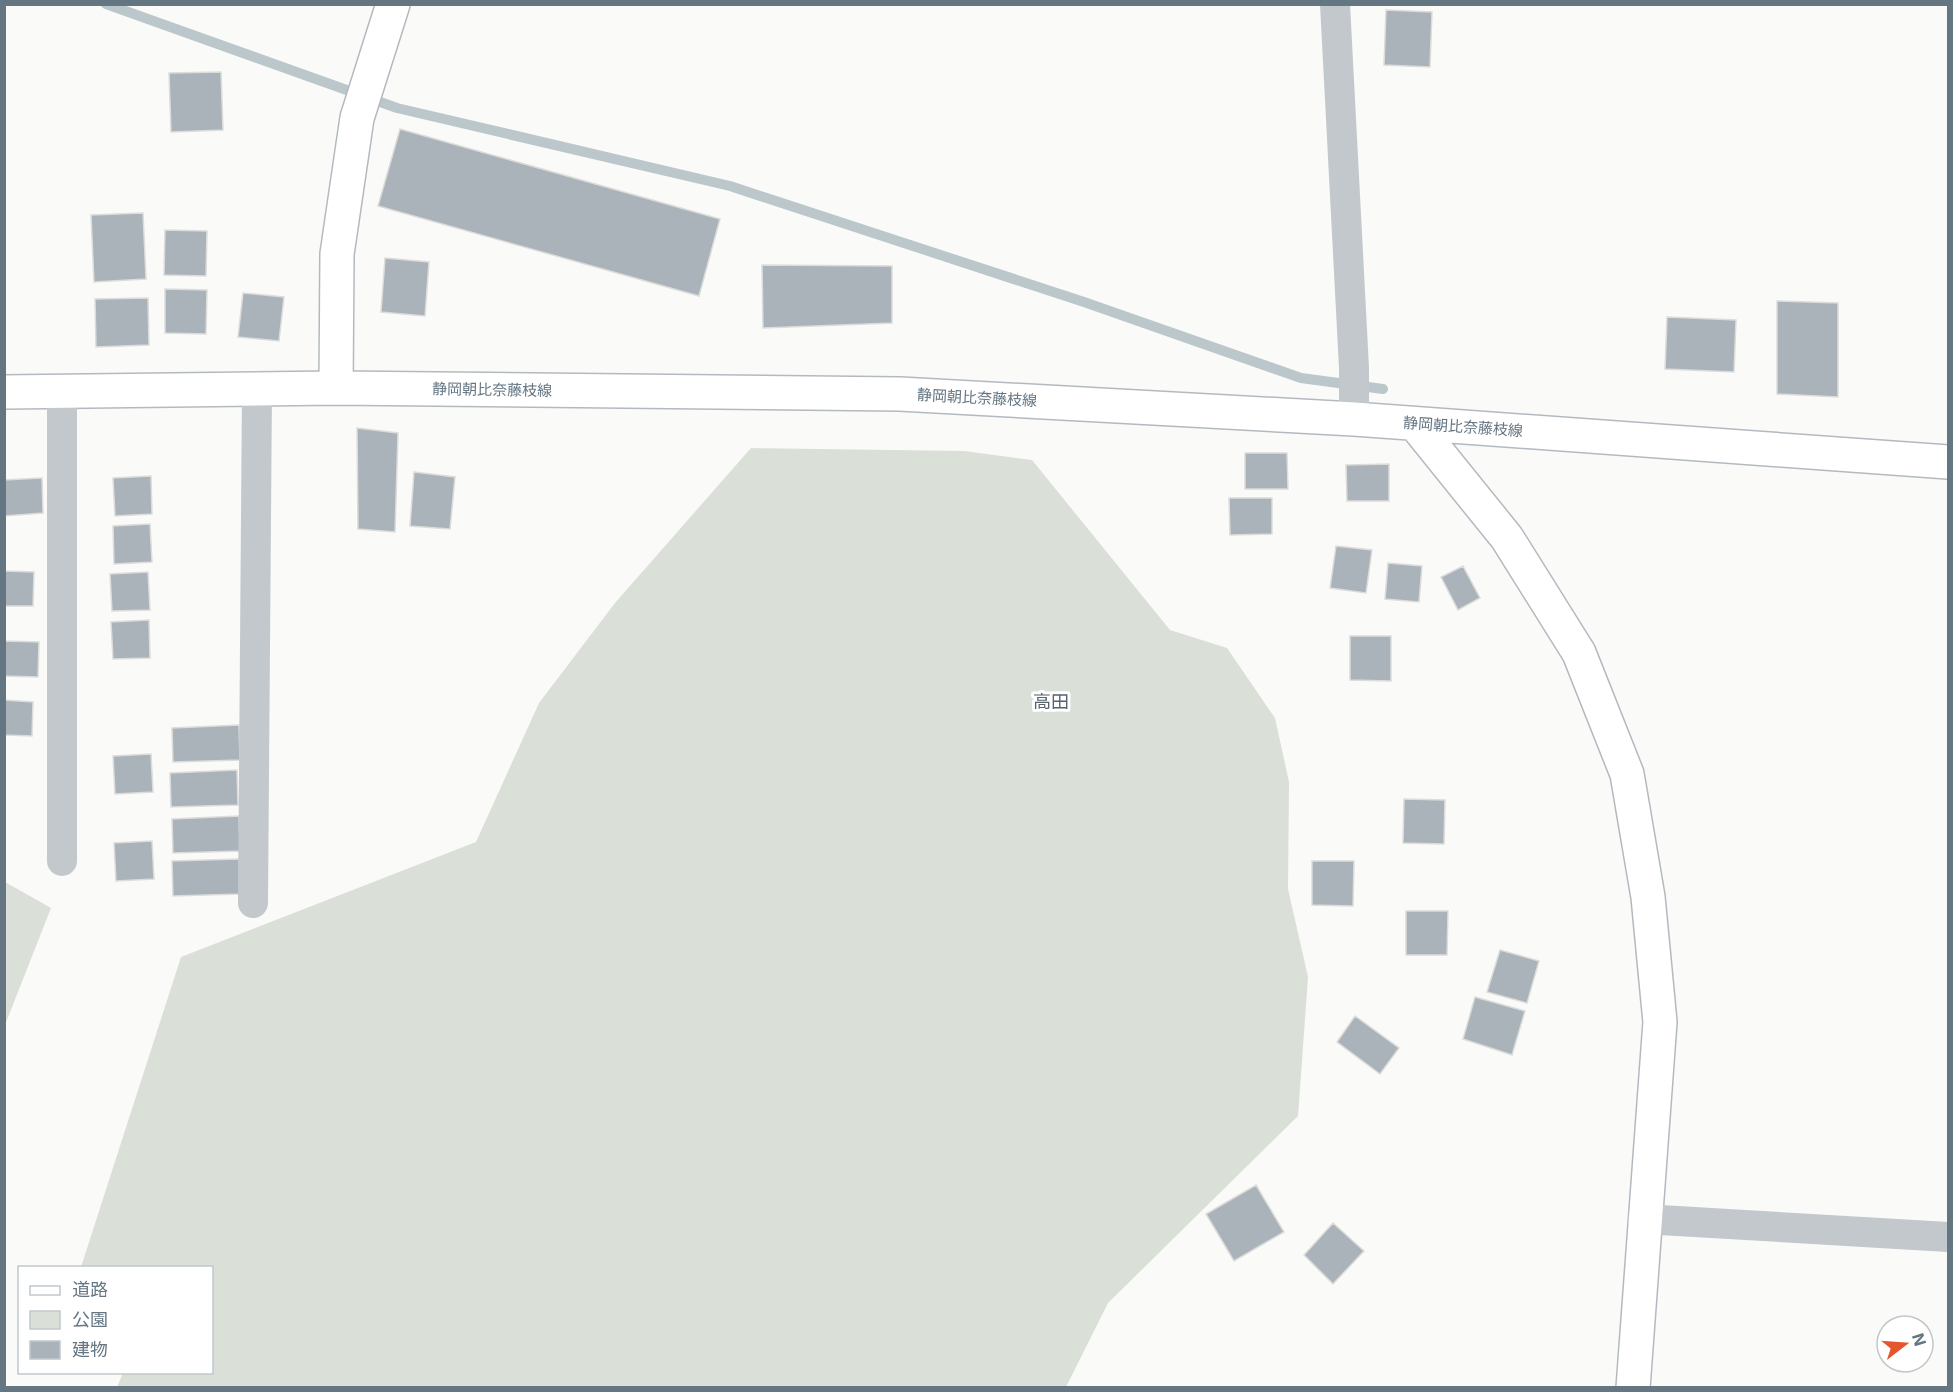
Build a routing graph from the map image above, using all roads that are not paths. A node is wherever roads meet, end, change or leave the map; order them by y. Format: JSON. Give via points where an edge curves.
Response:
{"nodes":[{"id":1,"x":393,"y":4,"type":"edge"},
{"id":2,"x":1335,"y":4,"type":"edge"},
{"id":3,"x":336,"y":388,"type":"junction"},
{"id":4,"x":257,"y":389,"type":"junction"},
{"id":5,"x":62,"y":391,"type":"junction"},
{"id":6,"x":4,"y":392,"type":"edge"},
{"id":7,"x":1354,"y":419,"type":"junction"},
{"id":8,"x":1415,"y":424,"type":"junction"},
{"id":9,"x":1948,"y":462,"type":"edge"},
{"id":10,"x":62,"y":861,"type":"dead end"},
{"id":11,"x":254,"y":903,"type":"dead end"},
{"id":12,"x":1643,"y":1219,"type":"junction"},
{"id":13,"x":1948,"y":1237,"type":"edge"},
{"id":14,"x":1633,"y":1388,"type":"edge"}],
"edges":[{"from":1,"to":3,"type":"main road","via":[[357,118],[337,254]]},
{"from":2,"to":7,"type":"street"},
{"from":3,"to":4,"type":"main road","name":"静岡朝比奈藤枝線"},
{"from":3,"to":7,"type":"main road","name":"静岡朝比奈藤枝線","via":[[900,394]]},
{"from":4,"to":5,"type":"main road","name":"静岡朝比奈藤枝線"},
{"from":4,"to":11,"type":"street"},
{"from":5,"to":6,"type":"main road","name":"静岡朝比奈藤枝線"},
{"from":5,"to":10,"type":"street"},
{"from":7,"to":8,"type":"main road","name":"静岡朝比奈藤枝線"},
{"from":8,"to":9,"type":"main road","name":"静岡朝比奈藤枝線"},
{"from":8,"to":12,"type":"main road","via":[[1507,538],[1579,653],[1627,774],[1648,897],[1660,1022]]},
{"from":12,"to":13,"type":"street"},
{"from":12,"to":14,"type":"main road"}]}
